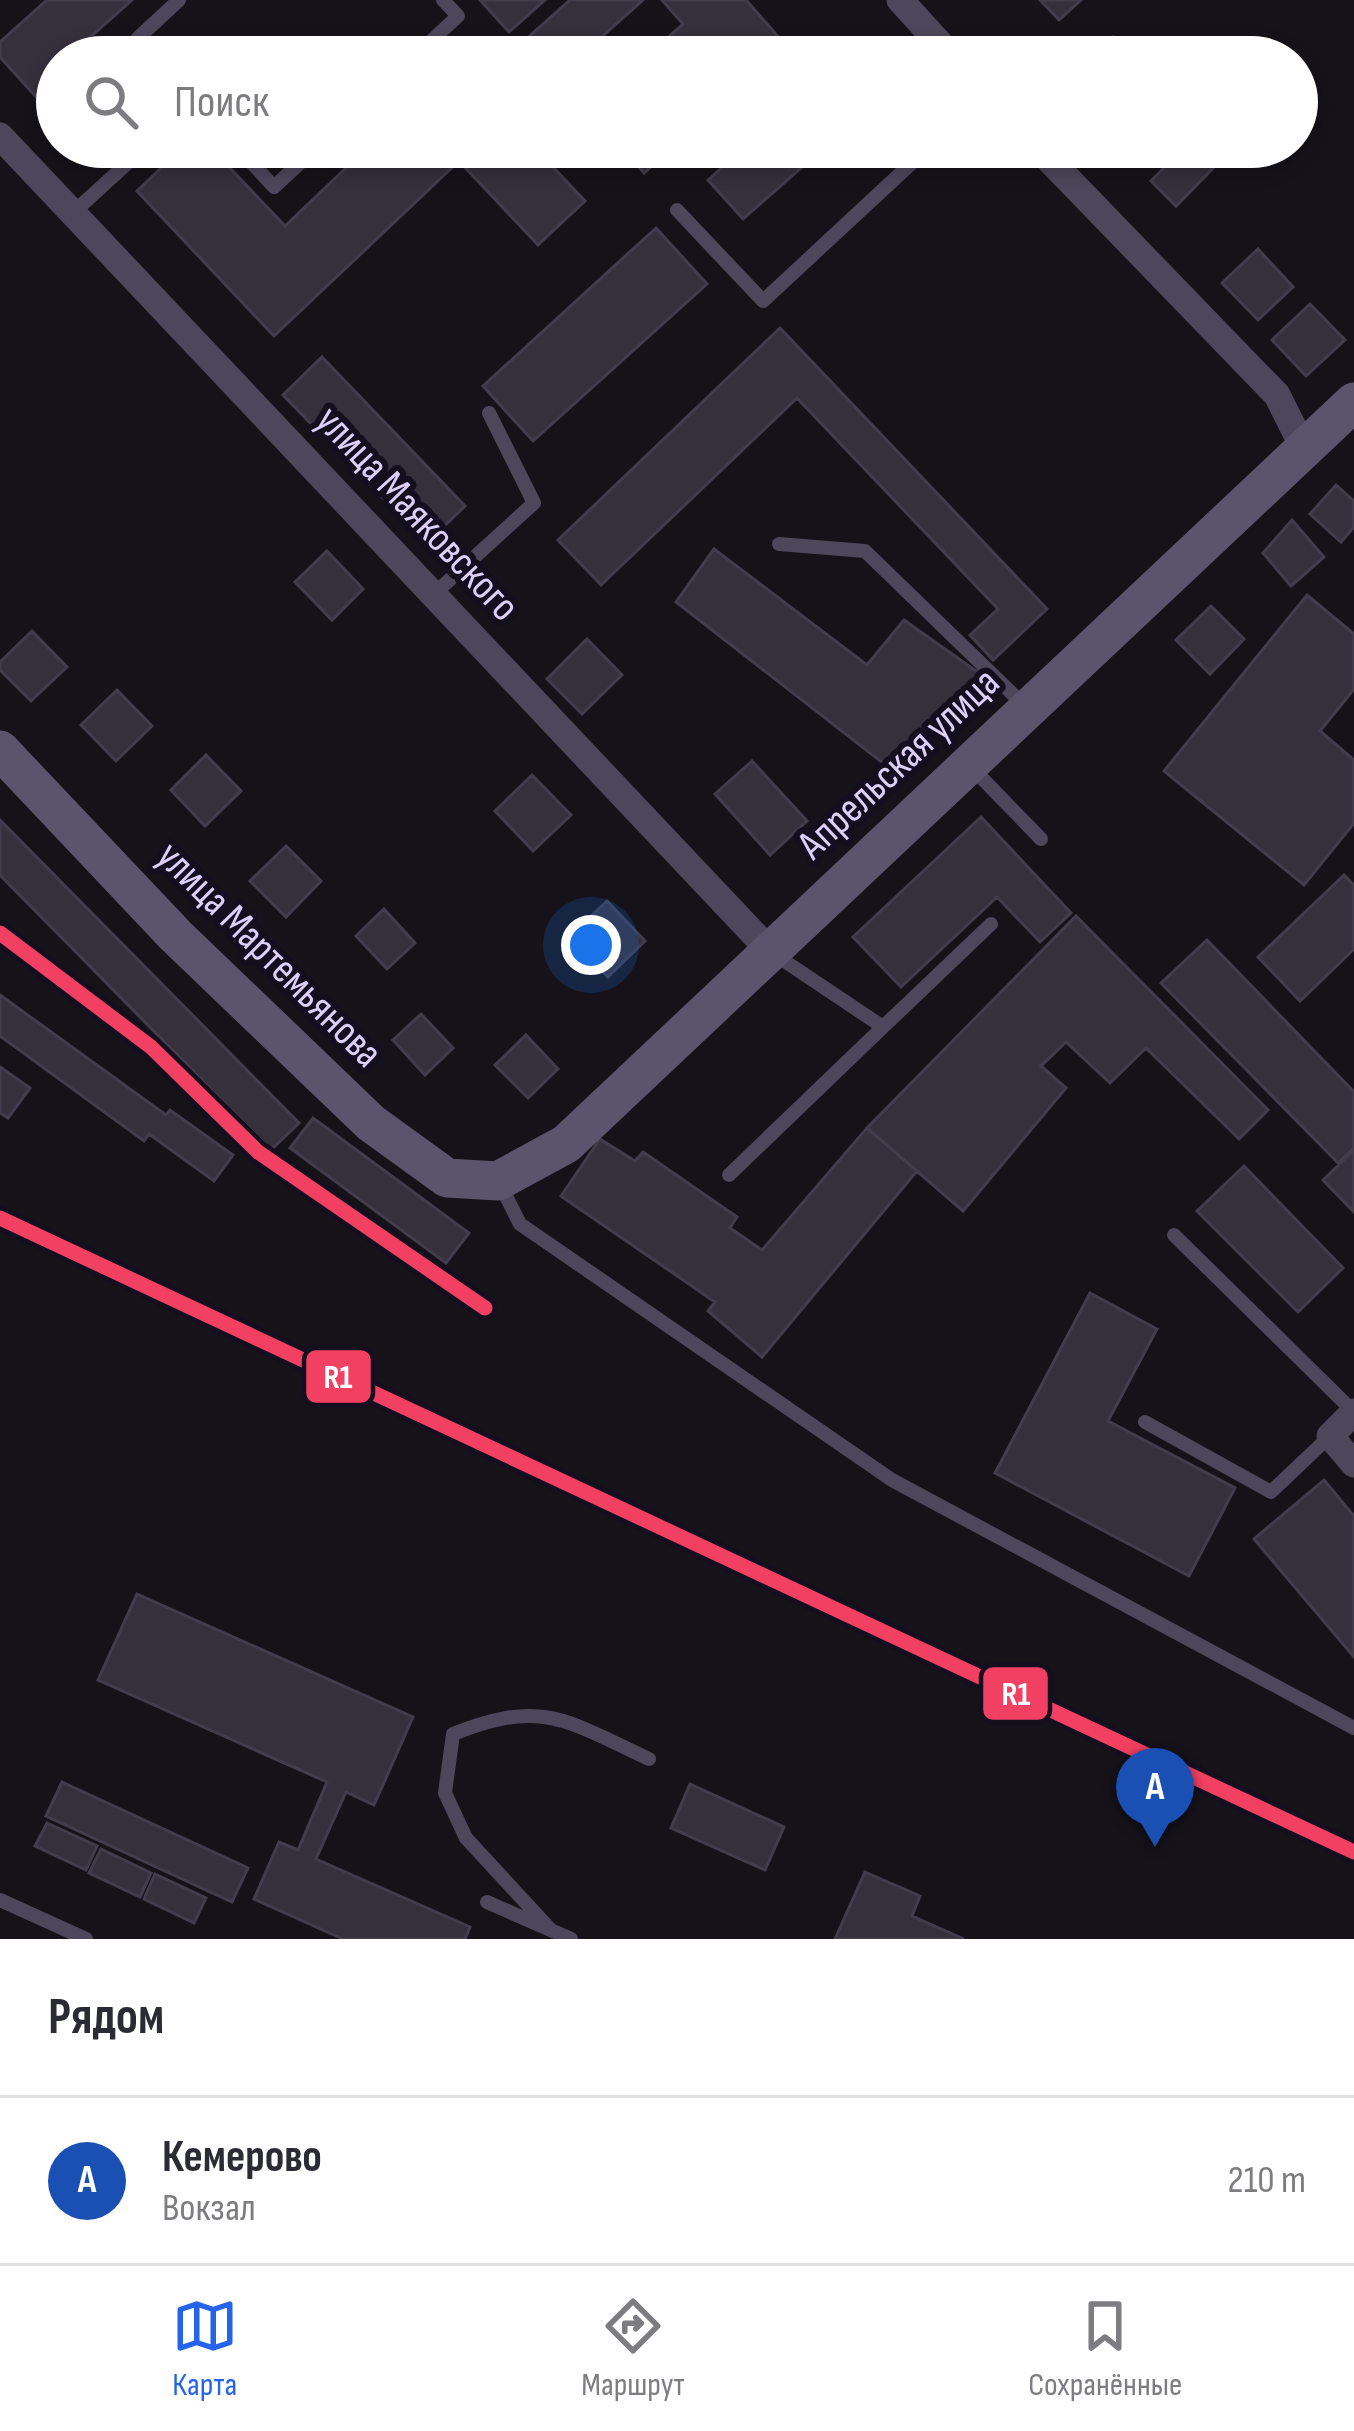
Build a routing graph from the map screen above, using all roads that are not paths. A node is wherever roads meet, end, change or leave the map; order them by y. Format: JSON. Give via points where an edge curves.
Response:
{"nodes":[{"id":1,"x":179,"y":0,"type":"edge"},
{"id":2,"x":442,"y":0,"type":"edge"},
{"id":3,"x":900,"y":0,"type":"edge"},
{"id":4,"x":140,"y":36,"type":"edge"},
{"id":5,"x":437,"y":36,"type":"edge"},
{"id":6,"x":933,"y":36,"type":"edge"},
{"id":7,"x":0,"y":136,"type":"edge"},
{"id":8,"x":123,"y":168,"type":"edge"},
{"id":9,"x":256,"y":168,"type":"edge"},
{"id":10,"x":294,"y":168,"type":"edge"},
{"id":11,"x":906,"y":168,"type":"edge"},
{"id":12,"x":1057,"y":168,"type":"edge"},
{"id":13,"x":677,"y":210,"type":"dead end"},
{"id":14,"x":75,"y":211,"type":"junction"},
{"id":15,"x":1354,"y":402,"type":"edge"},
{"id":16,"x":489,"y":412,"type":"dead end"},
{"id":17,"x":1303,"y":446,"type":"junction"},
{"id":18,"x":779,"y":544,"type":"dead end"},
{"id":19,"x":434,"y":594,"type":"junction"},
{"id":20,"x":1028,"y":709,"type":"junction"},
{"id":21,"x":0,"y":750,"type":"edge"},
{"id":22,"x":969,"y":765,"type":"junction"},
{"id":23,"x":1041,"y":838,"type":"dead end"},
{"id":24,"x":991,"y":924,"type":"dead end"},
{"id":25,"x":770,"y":951,"type":"junction"},
{"id":26,"x":883,"y":1028,"type":"junction"},
{"id":27,"x":729,"y":1175,"type":"dead end"},
{"id":28,"x":499,"y":1181,"type":"junction"},
{"id":29,"x":1174,"y":1235,"type":"dead end"},
{"id":30,"x":1354,"y":1412,"type":"edge"},
{"id":31,"x":1145,"y":1422,"type":"dead end"},
{"id":32,"x":1330,"y":1436,"type":"junction"},
{"id":33,"x":1354,"y":1464,"type":"edge"},
{"id":34,"x":1354,"y":1728,"type":"edge"},
{"id":35,"x":649,"y":1759,"type":"dead end"},
{"id":36,"x":0,"y":1900,"type":"edge"},
{"id":37,"x":488,"y":1902,"type":"dead end"},
{"id":38,"x":550,"y":1930,"type":"junction"},
{"id":39,"x":86,"y":1939,"type":"edge"},
{"id":40,"x":571,"y":1939,"type":"edge"}],
"edges":[{"from":1,"to":4,"type":"lane"},
{"from":2,"to":5,"type":"lane","via":[[458,16]]},
{"from":3,"to":6,"type":"street"},
{"from":7,"to":14,"type":"street","name":"улица Маяковского"},
{"from":8,"to":14,"type":"lane"},
{"from":9,"to":10,"type":"lane","via":[[274,187]]},
{"from":11,"to":13,"type":"lane","via":[[764,301]]},
{"from":12,"to":17,"type":"street","via":[[1276,395]]},
{"from":14,"to":19,"type":"street","name":"улица Маяковского"},
{"from":15,"to":17,"type":"street","name":"Апрельская улица"},
{"from":16,"to":19,"type":"lane","via":[[534,503]]},
{"from":17,"to":20,"type":"street","name":"Апрельская улица"},
{"from":18,"to":20,"type":"lane","via":[[865,551]]},
{"from":19,"to":25,"type":"street","name":"улица Маяковского"},
{"from":20,"to":22,"type":"street","name":"Апрельская улица"},
{"from":21,"to":28,"type":"street","name":"улица Мартемьянова","via":[[176,936],[371,1123],[447,1178]]},
{"from":22,"to":23,"type":"lane"},
{"from":22,"to":25,"type":"street","name":"Апрельская улица"},
{"from":24,"to":26,"type":"lane"},
{"from":25,"to":26,"type":"lane"},
{"from":25,"to":28,"type":"street","name":"Апрельская улица","via":[[566,1144]]},
{"from":26,"to":27,"type":"lane"},
{"from":28,"to":34,"type":"lane","via":[[520,1224],[892,1480]]},
{"from":29,"to":30,"type":"lane"},
{"from":30,"to":32,"type":"street"},
{"from":31,"to":32,"type":"lane","via":[[1271,1492]]},
{"from":32,"to":33,"type":"street"},
{"from":35,"to":38,"type":"lane","via":[[545,1713],[496,1717],[453,1735],[445,1793],[466,1838]]},
{"from":36,"to":39,"type":"lane"},
{"from":37,"to":38,"type":"lane"},
{"from":38,"to":40,"type":"lane"}]}
